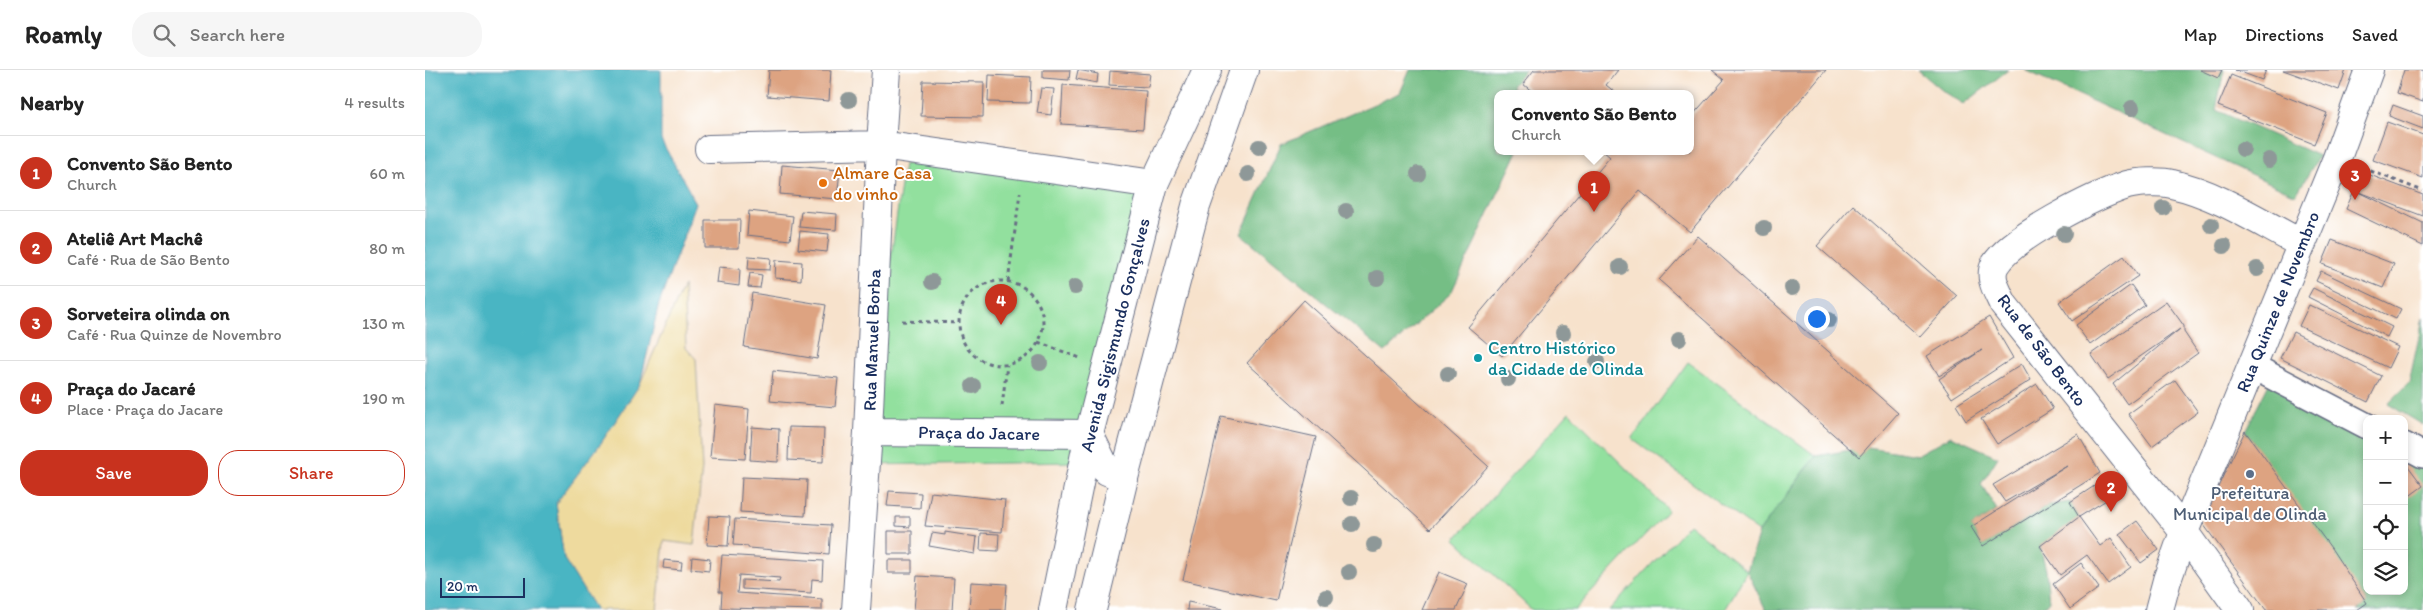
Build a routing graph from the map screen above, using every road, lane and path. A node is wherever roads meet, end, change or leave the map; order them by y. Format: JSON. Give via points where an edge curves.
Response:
{"nodes":[{"id":1,"x":887,"y":70,"type":"edge"},
{"id":2,"x":1207,"y":70,"type":"edge"},
{"id":3,"x":1244,"y":70,"type":"edge"},
{"id":4,"x":2369,"y":70,"type":"edge"},
{"id":5,"x":881,"y":145,"type":"junction"},
{"id":6,"x":709,"y":149,"type":"dead end"},
{"id":7,"x":2337,"y":158,"type":"junction"},
{"id":8,"x":1154,"y":184,"type":"junction"},
{"id":9,"x":1021,"y":191,"type":"dead end"},
{"id":10,"x":2423,"y":191,"type":"edge"},
{"id":11,"x":2302,"y":244,"type":"junction"},
{"id":12,"x":1008,"y":282,"type":"junction"},
{"id":13,"x":892,"y":320,"type":"dead end"},
{"id":14,"x":958,"y":323,"type":"junction"},
{"id":15,"x":1038,"y":342,"type":"junction"},
{"id":16,"x":1081,"y":359,"type":"dead end"},
{"id":17,"x":2252,"y":366,"type":"junction"},
{"id":18,"x":2363,"y":424,"type":"edge"},
{"id":19,"x":868,"y":432,"type":"junction"},
{"id":20,"x":1089,"y":434,"type":"junction"},
{"id":21,"x":2408,"y":447,"type":"edge"},
{"id":22,"x":2423,"y":455,"type":"edge"},
{"id":23,"x":1123,"y":478,"type":"junction"},
{"id":24,"x":2184,"y":532,"type":"junction"},
{"id":25,"x":856,"y":610,"type":"edge"},
{"id":26,"x":1053,"y":610,"type":"edge"},
{"id":27,"x":1092,"y":610,"type":"edge"},
{"id":28,"x":2159,"y":610,"type":"edge"},
{"id":29,"x":2240,"y":610,"type":"edge"}],
"edges":[{"from":1,"to":5,"type":"street","name":"Rua Manuel Borba"},
{"from":2,"to":8,"type":"street","name":"Avenida Sigismundo Gonçalves"},
{"from":3,"to":23,"type":"street","via":[[1196,206]]},
{"from":4,"to":7,"type":"street","name":"Rua Quinze de Novembro"},
{"from":5,"to":6,"type":"street"},
{"from":5,"to":8,"type":"street"},
{"from":5,"to":19,"type":"street","name":"Rua Manuel Borba"},
{"from":7,"to":10,"type":"path"},
{"from":7,"to":11,"type":"street","name":"Rua Quinze de Novembro"},
{"from":8,"to":20,"type":"street","name":"Avenida Sigismundo Gonçalves"},
{"from":9,"to":12,"type":"path"},
{"from":11,"to":17,"type":"street","name":"Rua Quinze de Novembro"},
{"from":11,"to":24,"type":"street","name":"Rua de São Bento","via":[[2216,199],[2171,183],[2129,184],[2086,201],[2042,226],[2017,243],[1995,266],[1992,280],[2003,304]]},
{"from":12,"to":14,"type":"path","via":[[993,282],[968,296]]},
{"from":12,"to":15,"type":"path","via":[[1033,295],[1039,306],[1043,318]]},
{"from":13,"to":14,"type":"path"},
{"from":14,"to":15,"type":"path","via":[[968,350],[979,360],[993,364],[1007,365],[1021,360]]},
{"from":15,"to":16,"type":"path"},
{"from":17,"to":18,"type":"street"},
{"from":17,"to":24,"type":"street","name":"Rua Quinze de Novembro"},
{"from":19,"to":20,"type":"street","name":"Praça do Jacare"},
{"from":19,"to":25,"type":"street","name":"Rua Manuel Borba"},
{"from":20,"to":23,"type":"street","via":[[1107,471]]},
{"from":20,"to":26,"type":"street","name":"Avenida Sigismundo Gonçalves"},
{"from":21,"to":22,"type":"street"},
{"from":23,"to":27,"type":"street"},
{"from":24,"to":28,"type":"street","name":"Rua Quinze de Novembro"},
{"from":24,"to":29,"type":"street","name":"Rua de São Bento"}]}
